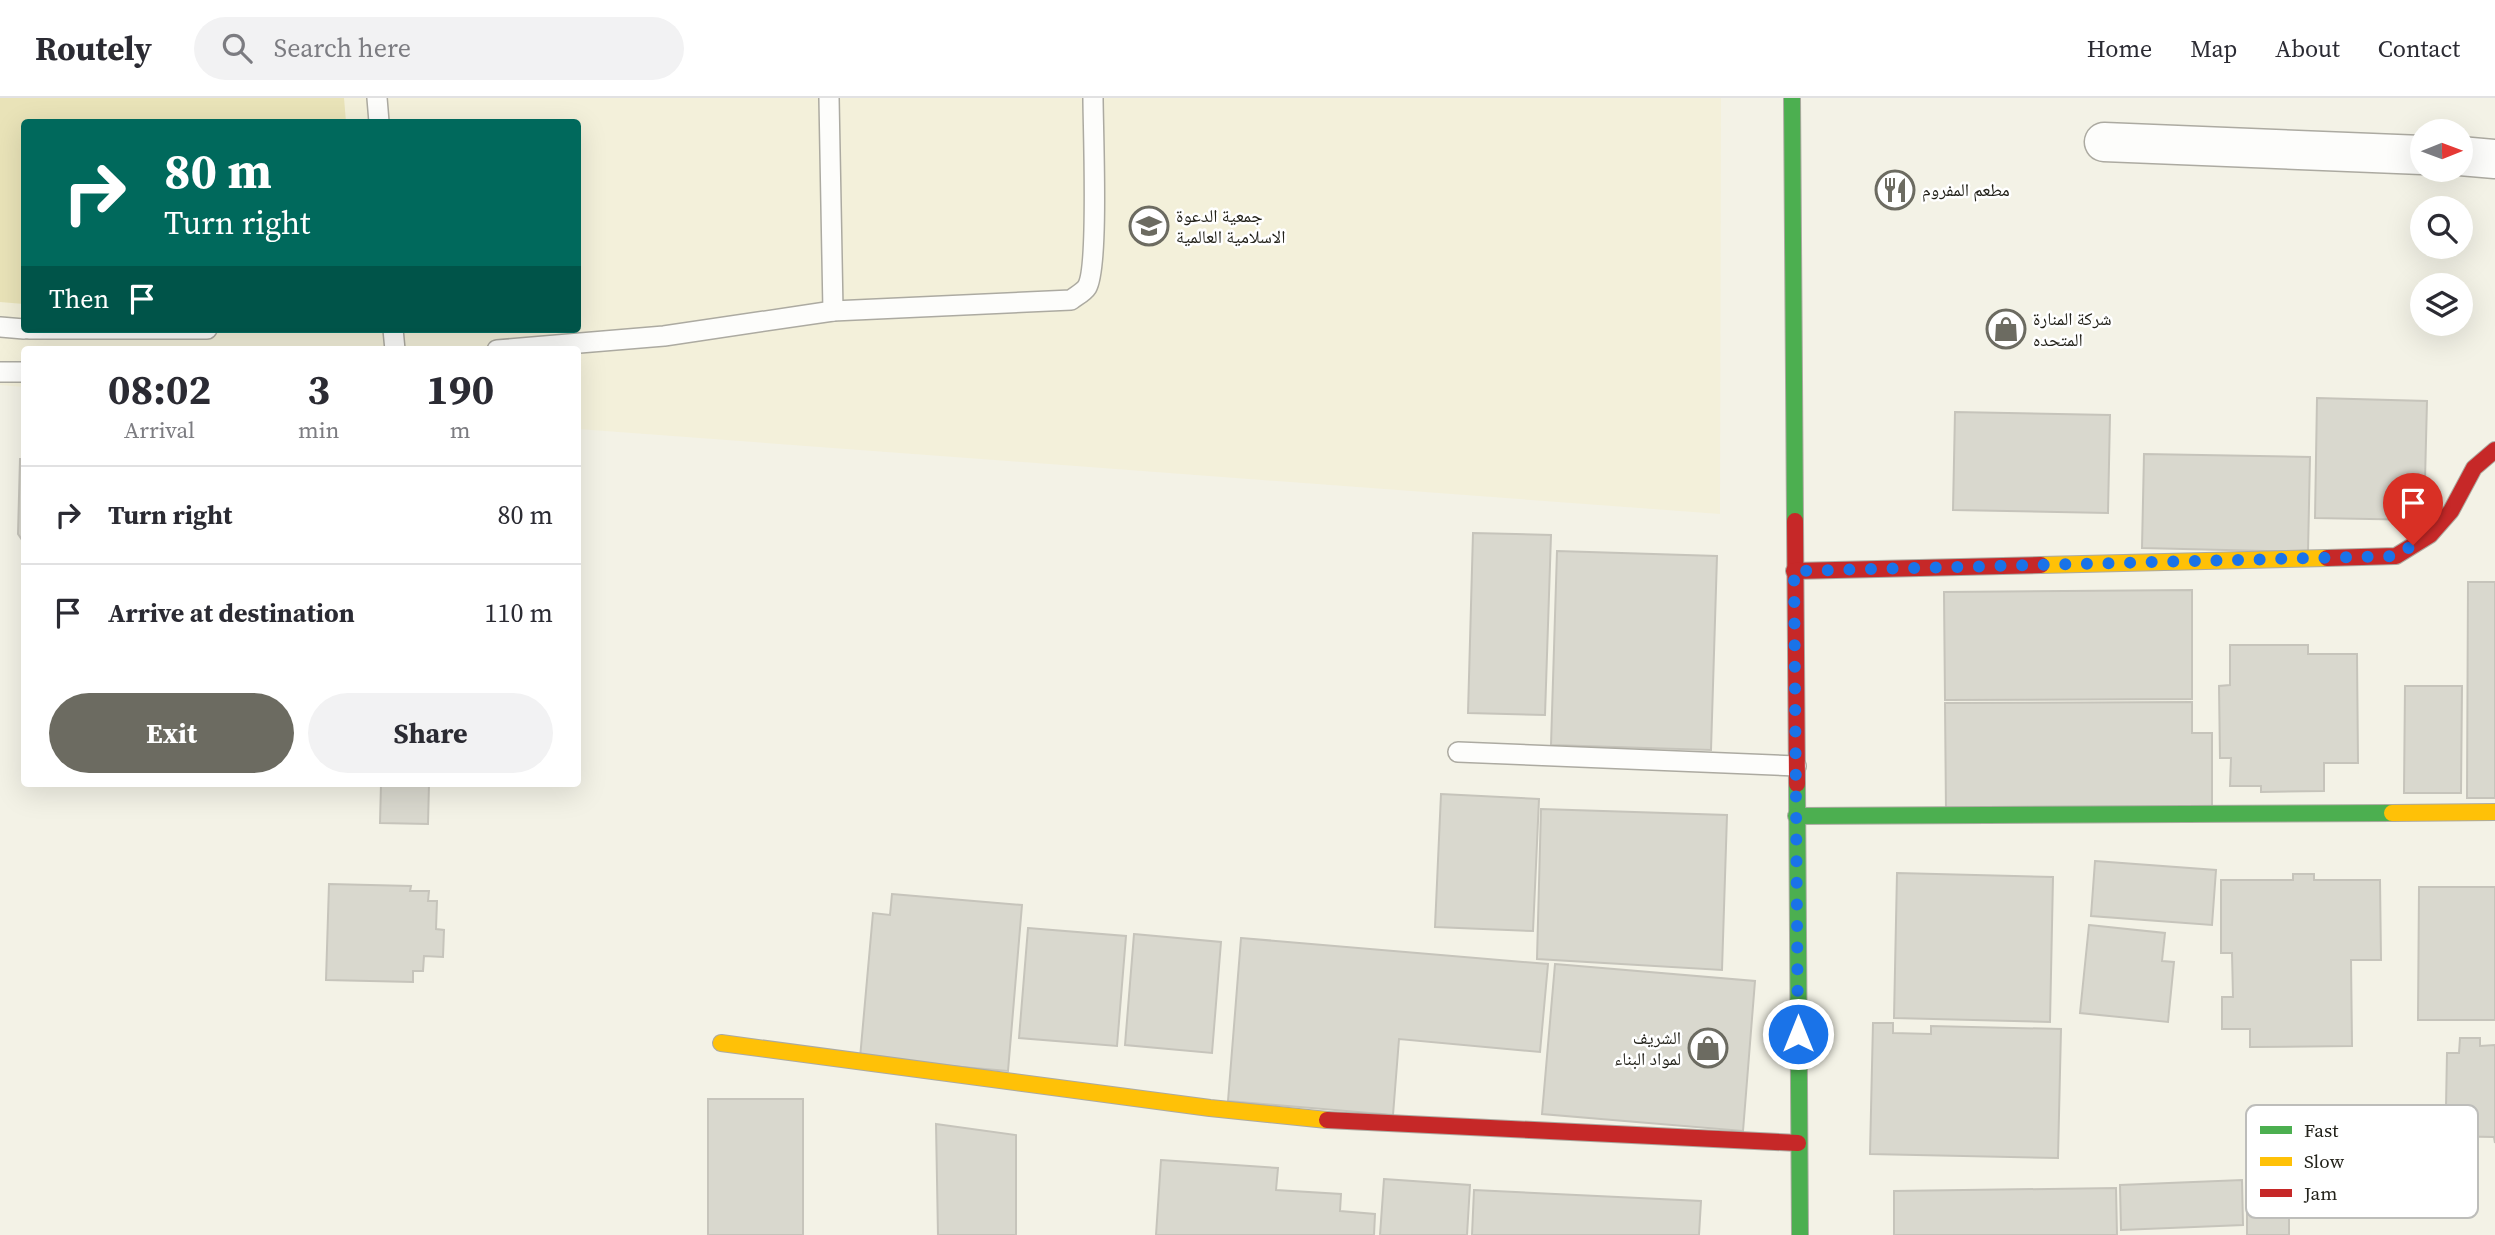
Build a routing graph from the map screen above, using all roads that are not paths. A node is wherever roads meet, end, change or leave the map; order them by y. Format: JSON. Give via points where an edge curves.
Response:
{"nodes":[{"id":1,"x":377,"y":98,"type":"edge"},
{"id":2,"x":829,"y":98,"type":"edge"},
{"id":3,"x":1093,"y":98,"type":"edge"},
{"id":4,"x":1792,"y":98,"type":"edge"},
{"id":5,"x":379,"y":119,"type":"edge"},
{"id":6,"x":2104,"y":142,"type":"dead end"},
{"id":7,"x":2410,"y":155,"type":"edge"},
{"id":8,"x":2473,"y":157,"type":"edge"},
{"id":9,"x":2495,"y":159,"type":"edge"},
{"id":10,"x":833,"y":312,"type":"junction"},
{"id":11,"x":0,"y":327,"type":"edge"},
{"id":12,"x":21,"y":329,"type":"edge"},
{"id":13,"x":545,"y":346,"type":"edge"},
{"id":14,"x":0,"y":372,"type":"edge"},
{"id":15,"x":21,"y":372,"type":"edge"},
{"id":16,"x":2495,"y":450,"type":"edge"},
{"id":17,"x":1794,"y":571,"type":"junction"},
{"id":18,"x":1458,"y":752,"type":"dead end"},
{"id":19,"x":1796,"y":766,"type":"junction"},
{"id":20,"x":2495,"y":812,"type":"edge"},
{"id":21,"x":1797,"y":816,"type":"junction"},
{"id":22,"x":720,"y":1043,"type":"dead end"},
{"id":23,"x":1798,"y":1143,"type":"junction"},
{"id":24,"x":1800,"y":1235,"type":"edge"}],
"edges":[{"from":1,"to":5,"type":"lane"},
{"from":2,"to":10,"type":"lane"},
{"from":3,"to":10,"type":"lane","via":[[1093,217],[1087,288],[1071,300]]},
{"from":4,"to":17,"type":"street"},
{"from":6,"to":7,"type":"street"},
{"from":8,"to":9,"type":"street"},
{"from":10,"to":13,"type":"lane","via":[[664,336]]},
{"from":11,"to":12,"type":"lane"},
{"from":14,"to":15,"type":"lane"},
{"from":16,"to":17,"type":"street","via":[[2474,468],[2451,511],[2430,535],[2396,556]]},
{"from":17,"to":19,"type":"street"},
{"from":18,"to":19,"type":"lane"},
{"from":19,"to":21,"type":"street"},
{"from":20,"to":21,"type":"street"},
{"from":21,"to":23,"type":"street"},
{"from":22,"to":23,"type":"street","via":[[1210,1108],[1351,1122]]},
{"from":23,"to":24,"type":"street"}]}
